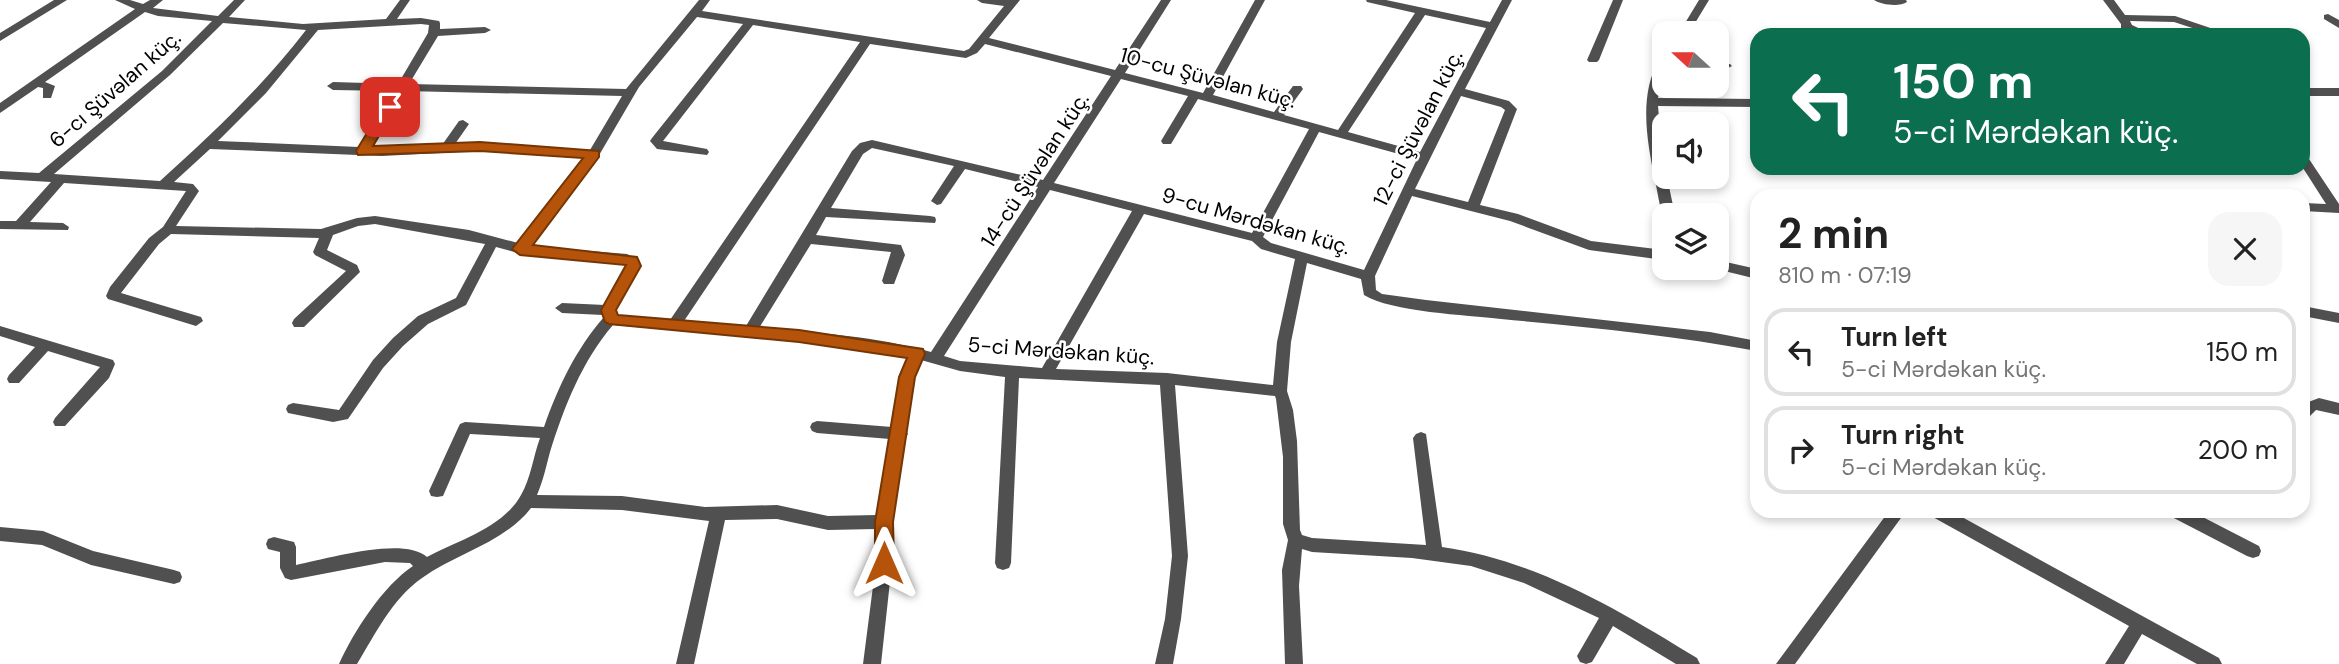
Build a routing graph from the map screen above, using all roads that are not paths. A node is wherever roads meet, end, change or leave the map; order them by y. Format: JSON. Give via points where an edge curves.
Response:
{"nodes":[{"id":1,"x":62,"y":0,"type":"edge"},
{"id":2,"x":120,"y":0,"type":"edge"},
{"id":3,"x":158,"y":0,"type":"edge"},
{"id":4,"x":240,"y":0,"type":"edge"},
{"id":5,"x":405,"y":0,"type":"edge"},
{"id":6,"x":705,"y":0,"type":"edge"},
{"id":7,"x":982,"y":0,"type":"edge"},
{"id":8,"x":1166,"y":0,"type":"edge"},
{"id":9,"x":1260,"y":0,"type":"edge"},
{"id":10,"x":1371,"y":0,"type":"edge"},
{"id":11,"x":1507,"y":0,"type":"edge"},
{"id":12,"x":1618,"y":0,"type":"edge"},
{"id":13,"x":1704,"y":0,"type":"edge"},
{"id":14,"x":1879,"y":0,"type":"edge"},
{"id":15,"x":2108,"y":0,"type":"edge"},
{"id":16,"x":1013,"y":2,"type":"edge"},
{"id":17,"x":1902,"y":2,"type":"dead end"},
{"id":18,"x":145,"y":8,"type":"junction"},
{"id":19,"x":1422,"y":11,"type":"junction"},
{"id":20,"x":694,"y":13,"type":"junction"},
{"id":21,"x":2328,"y":17,"type":"dead end"},
{"id":22,"x":219,"y":20,"type":"junction"},
{"id":23,"x":751,"y":21,"type":"junction"},
{"id":24,"x":1691,"y":21,"type":"edge"},
{"id":25,"x":389,"y":23,"type":"junction"},
{"id":26,"x":2124,"y":23,"type":"junction"},
{"id":27,"x":1492,"y":26,"type":"junction"},
{"id":28,"x":2339,"y":26,"type":"edge"},
{"id":29,"x":314,"y":27,"type":"junction"},
{"id":30,"x":2124,"y":28,"type":"edge"},
{"id":31,"x":2134,"y":28,"type":"edge"},
{"id":32,"x":2203,"y":28,"type":"edge"},
{"id":33,"x":485,"y":30,"type":"dead end"},
{"id":34,"x":434,"y":33,"type":"junction"},
{"id":35,"x":0,"y":38,"type":"edge"},
{"id":36,"x":868,"y":39,"type":"junction"},
{"id":37,"x":982,"y":40,"type":"junction"},
{"id":38,"x":1593,"y":60,"type":"dead end"},
{"id":39,"x":1119,"y":74,"type":"junction"},
{"id":40,"x":36,"y":83,"type":"junction"},
{"id":41,"x":403,"y":85,"type":"junction"},
{"id":42,"x":333,"y":86,"type":"dead end"},
{"id":43,"x":1297,"y":89,"type":"dead end"},
{"id":44,"x":1458,"y":91,"type":"junction"},
{"id":45,"x":2310,"y":92,"type":"edge"},
{"id":46,"x":2339,"y":92,"type":"edge"},
{"id":47,"x":629,"y":93,"type":"junction"},
{"id":48,"x":47,"y":96,"type":"dead end"},
{"id":49,"x":1200,"y":96,"type":"junction"},
{"id":50,"x":1653,"y":98,"type":"edge"},
{"id":51,"x":1653,"y":102,"type":"junction"},
{"id":52,"x":1750,"y":103,"type":"edge"},
{"id":53,"x":0,"y":109,"type":"edge"},
{"id":54,"x":1277,"y":116,"type":"junction"},
{"id":55,"x":463,"y":124,"type":"dead end"},
{"id":56,"x":1316,"y":127,"type":"junction"},
{"id":57,"x":1341,"y":134,"type":"junction"},
{"id":58,"x":1167,"y":141,"type":"dead end"},
{"id":59,"x":208,"y":145,"type":"junction"},
{"id":60,"x":447,"y":147,"type":"junction"},
{"id":61,"x":363,"y":151,"type":"junction"},
{"id":62,"x":703,"y":152,"type":"dead end"},
{"id":63,"x":594,"y":154,"type":"junction"},
{"id":64,"x":1423,"y":158,"type":"junction"},
{"id":65,"x":962,"y":164,"type":"junction"},
{"id":66,"x":2310,"y":169,"type":"edge"},
{"id":67,"x":0,"y":175,"type":"edge"},
{"id":68,"x":43,"y":177,"type":"junction"},
{"id":69,"x":62,"y":178,"type":"junction"},
{"id":70,"x":164,"y":184,"type":"junction"},
{"id":71,"x":1047,"y":186,"type":"junction"},
{"id":72,"x":1407,"y":191,"type":"junction"},
{"id":73,"x":937,"y":201,"type":"dead end"},
{"id":74,"x":1667,"y":203,"type":"edge"},
{"id":75,"x":2310,"y":207,"type":"edge"},
{"id":76,"x":1472,"y":208,"type":"junction"},
{"id":77,"x":1140,"y":209,"type":"junction"},
{"id":78,"x":2337,"y":209,"type":"edge"},
{"id":79,"x":823,"y":212,"type":"junction"},
{"id":80,"x":930,"y":220,"type":"dead end"},
{"id":81,"x":0,"y":225,"type":"edge"},
{"id":82,"x":20,"y":225,"type":"junction"},
{"id":83,"x":63,"y":227,"type":"dead end"},
{"id":84,"x":169,"y":229,"type":"junction"},
{"id":85,"x":327,"y":233,"type":"junction"},
{"id":86,"x":1256,"y":238,"type":"junction"},
{"id":87,"x":807,"y":239,"type":"junction"},
{"id":88,"x":493,"y":242,"type":"junction"},
{"id":89,"x":520,"y":249,"type":"junction"},
{"id":90,"x":1652,"y":253,"type":"edge"},
{"id":91,"x":1302,"y":256,"type":"junction"},
{"id":92,"x":1729,"y":268,"type":"edge"},
{"id":93,"x":1750,"y":272,"type":"edge"},
{"id":94,"x":1368,"y":275,"type":"junction"},
{"id":95,"x":889,"y":281,"type":"dead end"},
{"id":96,"x":562,"y":308,"type":"dead end"},
{"id":97,"x":2310,"y":312,"type":"edge"},
{"id":98,"x":610,"y":314,"type":"junction"},
{"id":99,"x":2339,"y":318,"type":"edge"},
{"id":100,"x":196,"y":321,"type":"dead end"},
{"id":101,"x":299,"y":323,"type":"dead end"},
{"id":102,"x":675,"y":324,"type":"junction"},
{"id":103,"x":750,"y":331,"type":"junction"},
{"id":104,"x":2,"y":335,"type":"edge"},
{"id":105,"x":45,"y":345,"type":"junction"},
{"id":106,"x":1750,"y":345,"type":"edge"},
{"id":107,"x":917,"y":354,"type":"junction"},
{"id":108,"x":934,"y":359,"type":"junction"},
{"id":109,"x":1012,"y":372,"type":"junction"},
{"id":110,"x":1046,"y":374,"type":"junction"},
{"id":111,"x":14,"y":379,"type":"dead end"},
{"id":112,"x":1167,"y":379,"type":"junction"},
{"id":113,"x":1280,"y":391,"type":"junction"},
{"id":114,"x":2310,"y":406,"type":"edge"},
{"id":115,"x":293,"y":409,"type":"dead end"},
{"id":116,"x":2339,"y":410,"type":"edge"},
{"id":117,"x":60,"y":422,"type":"dead end"},
{"id":118,"x":817,"y":427,"type":"dead end"},
{"id":119,"x":549,"y":433,"type":"junction"},
{"id":120,"x":900,"y":434,"type":"junction"},
{"id":121,"x":1421,"y":438,"type":"dead end"},
{"id":122,"x":437,"y":491,"type":"dead end"},
{"id":123,"x":527,"y":500,"type":"junction"},
{"id":124,"x":718,"y":515,"type":"junction"},
{"id":125,"x":1893,"y":518,"type":"edge"},
{"id":126,"x":1950,"y":518,"type":"edge"},
{"id":127,"x":2189,"y":518,"type":"edge"},
{"id":128,"x":884,"y":522,"type":"junction"},
{"id":129,"x":0,"y":534,"type":"edge"},
{"id":130,"x":1296,"y":540,"type":"junction"},
{"id":131,"x":274,"y":544,"type":"dead end"},
{"id":132,"x":2253,"y":551,"type":"dead end"},
{"id":133,"x":1435,"y":554,"type":"junction"},
{"id":134,"x":1003,"y":563,"type":"dead end"},
{"id":135,"x":425,"y":566,"type":"junction"},
{"id":136,"x":174,"y":577,"type":"dead end"},
{"id":137,"x":1610,"y":615,"type":"junction"},
{"id":138,"x":2139,"y":624,"type":"junction"},
{"id":139,"x":1586,"y":656,"type":"dead end"},
{"id":140,"x":348,"y":664,"type":"edge"},
{"id":141,"x":685,"y":664,"type":"edge"},
{"id":142,"x":872,"y":664,"type":"edge"},
{"id":143,"x":1164,"y":664,"type":"edge"},
{"id":144,"x":1294,"y":664,"type":"edge"},
{"id":145,"x":1691,"y":664,"type":"edge"},
{"id":146,"x":1785,"y":664,"type":"edge"},
{"id":147,"x":2114,"y":664,"type":"edge"},
{"id":148,"x":2213,"y":664,"type":"edge"}],
"edges":[{"from":1,"to":35,"type":"street"},
{"from":2,"to":18,"type":"street"},
{"from":3,"to":18,"type":"street"},
{"from":4,"to":22,"type":"street","name":"6-cı Şüvəlan küç."},
{"from":5,"to":25,"type":"street"},
{"from":6,"to":20,"type":"street"},
{"from":7,"to":16,"type":"street"},
{"from":8,"to":39,"type":"street","name":"14-cü Şüvəlan küç."},
{"from":9,"to":49,"type":"street"},
{"from":10,"to":19,"type":"street"},
{"from":11,"to":27,"type":"street","name":"12-ci Şüvəlan küç."},
{"from":12,"to":38,"type":"street"},
{"from":13,"to":24,"type":"street"},
{"from":14,"to":17,"type":"street"},
{"from":15,"to":26,"type":"street"},
{"from":16,"to":37,"type":"street"},
{"from":18,"to":22,"type":"street"},
{"from":18,"to":40,"type":"street"},
{"from":19,"to":27,"type":"street"},
{"from":19,"to":57,"type":"street"},
{"from":20,"to":23,"type":"street"},
{"from":20,"to":47,"type":"street"},
{"from":21,"to":28,"type":"street"},
{"from":22,"to":29,"type":"street"},
{"from":22,"to":68,"type":"street","name":"6-cı Şüvəlan küç.","via":[[166,73]]},
{"from":23,"to":36,"type":"street"},
{"from":23,"to":62,"type":"street","via":[[656,141],[661,146]]},
{"from":25,"to":29,"type":"street"},
{"from":25,"to":34,"type":"street","via":[[432,22]]},
{"from":26,"to":30,"type":"street"},
{"from":26,"to":31,"type":"street"},
{"from":26,"to":32,"type":"street","via":[[2175,19]]},
{"from":27,"to":44,"type":"street","name":"12-ci Şüvəlan küç."},
{"from":29,"to":59,"type":"street","via":[[278,74]]},
{"from":33,"to":34,"type":"street"},
{"from":34,"to":41,"type":"street"},
{"from":36,"to":37,"type":"street","via":[[966,55]]},
{"from":36,"to":102,"type":"street"},
{"from":37,"to":39,"type":"street","name":"10-cu Şüvəlan küç."},
{"from":39,"to":49,"type":"street","name":"10-cu Şüvəlan küç."},
{"from":39,"to":71,"type":"street","name":"14-cü Şüvəlan küç."},
{"from":40,"to":48,"type":"street","via":[[49,86]]},
{"from":40,"to":53,"type":"street"},
{"from":41,"to":42,"type":"street"},
{"from":41,"to":47,"type":"street"},
{"from":41,"to":61,"type":"street"},
{"from":43,"to":54,"type":"street"},
{"from":44,"to":64,"type":"street","name":"12-ci Şüvəlan küç."},
{"from":44,"to":76,"type":"street","via":[[1511,109]]},
{"from":45,"to":46,"type":"street"},
{"from":47,"to":63,"type":"street"},
{"from":49,"to":54,"type":"street","name":"10-cu Şüvəlan küç."},
{"from":49,"to":58,"type":"street"},
{"from":50,"to":51,"type":"street"},
{"from":51,"to":52,"type":"street"},
{"from":51,"to":74,"type":"street"},
{"from":54,"to":56,"type":"street","name":"10-cu Şüvəlan küç."},
{"from":55,"to":60,"type":"street"},
{"from":56,"to":57,"type":"street","name":"10-cu Şüvəlan küç."},
{"from":56,"to":86,"type":"street"},
{"from":57,"to":64,"type":"street","name":"10-cu Şüvəlan küç."},
{"from":59,"to":61,"type":"street"},
{"from":59,"to":70,"type":"street"},
{"from":60,"to":61,"type":"street"},
{"from":60,"to":63,"type":"street"},
{"from":63,"to":89,"type":"street"},
{"from":64,"to":72,"type":"street","name":"12-ci Şüvəlan küç."},
{"from":65,"to":71,"type":"street","name":"9-cu Mərdəkan küç."},
{"from":65,"to":73,"type":"street"},
{"from":65,"to":79,"type":"street","name":"9-cu Mərdəkan küç.","via":[[878,145],[864,146]]},
{"from":66,"to":78,"type":"street"},
{"from":67,"to":68,"type":"street"},
{"from":68,"to":69,"type":"street"},
{"from":69,"to":70,"type":"street"},
{"from":69,"to":82,"type":"street"},
{"from":70,"to":84,"type":"street","via":[[193,191]]},
{"from":71,"to":77,"type":"street","name":"9-cu Mərdəkan küç."},
{"from":71,"to":108,"type":"street","name":"14-cü Şüvəlan küç."},
{"from":72,"to":76,"type":"street"},
{"from":72,"to":94,"type":"street","name":"12-ci Şüvəlan küç."},
{"from":75,"to":78,"type":"street"},
{"from":76,"to":90,"type":"street","via":[[1533,222],[1589,245]]},
{"from":77,"to":86,"type":"street","name":"9-cu Mərdəkan küç."},
{"from":77,"to":110,"type":"street"},
{"from":79,"to":80,"type":"street"},
{"from":79,"to":87,"type":"street","name":"9-cu Mərdəkan küç."},
{"from":81,"to":82,"type":"street"},
{"from":82,"to":83,"type":"street"},
{"from":84,"to":85,"type":"street"},
{"from":84,"to":100,"type":"street","via":[[154,241],[113,296]]},
{"from":85,"to":88,"type":"street","via":[[375,220]]},
{"from":85,"to":101,"type":"street","via":[[320,252],[354,272]]},
{"from":86,"to":91,"type":"street","name":"9-cu Mərdəkan küç.","via":[[1266,246]]},
{"from":87,"to":95,"type":"street","via":[[896,248]]},
{"from":87,"to":103,"type":"street","name":"9-cu Mərdəkan küç."},
{"from":88,"to":89,"type":"street"},
{"from":88,"to":115,"type":"street","via":[[461,300],[416,324],[342,415]]},
{"from":89,"to":98,"type":"street","via":[[631,260],[634,266]]},
{"from":91,"to":94,"type":"street","name":"9-cu Mərdəkan küç."},
{"from":91,"to":113,"type":"street","via":[[1284,342]]},
{"from":92,"to":93,"type":"street"},
{"from":94,"to":106,"type":"street","name":"9-cu Mərdəkan küç.","via":[[1369,292],[1380,298]]},
{"from":96,"to":98,"type":"street","name":"5-ci Mərdəkan küç."},
{"from":97,"to":99,"type":"street"},
{"from":98,"to":102,"type":"street","name":"5-ci Mərdəkan küç.","via":[[621,321]]},
{"from":98,"to":119,"type":"street","via":[[588,349]]},
{"from":102,"to":103,"type":"street","name":"5-ci Mərdəkan küç."},
{"from":103,"to":107,"type":"street","name":"5-ci Mərdəkan küç."},
{"from":104,"to":105,"type":"street"},
{"from":105,"to":111,"type":"street"},
{"from":105,"to":117,"type":"street","via":[[108,364]]},
{"from":107,"to":108,"type":"street","name":"5-ci Mərdəkan küç."},
{"from":107,"to":120,"type":"street","via":[[907,377]]},
{"from":108,"to":109,"type":"street","name":"5-ci Mərdəkan küç."},
{"from":109,"to":110,"type":"street","name":"5-ci Mərdəkan küç."},
{"from":109,"to":134,"type":"street"},
{"from":110,"to":112,"type":"street","name":"5-ci Mərdəkan küç."},
{"from":112,"to":113,"type":"street","name":"5-ci Mərdəkan küç."},
{"from":112,"to":143,"type":"street","via":[[1180,556]]},
{"from":113,"to":130,"type":"street","via":[[1286,407]]},
{"from":114,"to":116,"type":"street"},
{"from":118,"to":120,"type":"street"},
{"from":119,"to":122,"type":"street","via":[[465,428]]},
{"from":119,"to":123,"type":"street"},
{"from":120,"to":128,"type":"street"},
{"from":121,"to":133,"type":"street"},
{"from":123,"to":124,"type":"street","via":[[622,503]]},
{"from":123,"to":135,"type":"street","via":[[501,525]]},
{"from":124,"to":128,"type":"street","via":[[777,512],[828,523]]},
{"from":124,"to":141,"type":"street"},
{"from":125,"to":146,"type":"street"},
{"from":126,"to":138,"type":"street"},
{"from":127,"to":132,"type":"street"},
{"from":128,"to":142,"type":"street"},
{"from":129,"to":136,"type":"street","via":[[43,538],[91,558]]},
{"from":130,"to":133,"type":"street"},
{"from":130,"to":144,"type":"street","via":[[1291,559]]},
{"from":131,"to":135,"type":"street","via":[[288,547],[291,573],[392,555],[414,556]]},
{"from":133,"to":137,"type":"street","via":[[1518,574]]},
{"from":135,"to":140,"type":"street","via":[[399,587]]},
{"from":137,"to":139,"type":"street"},
{"from":137,"to":145,"type":"street"},
{"from":138,"to":147,"type":"street"},
{"from":138,"to":148,"type":"street"}]}
